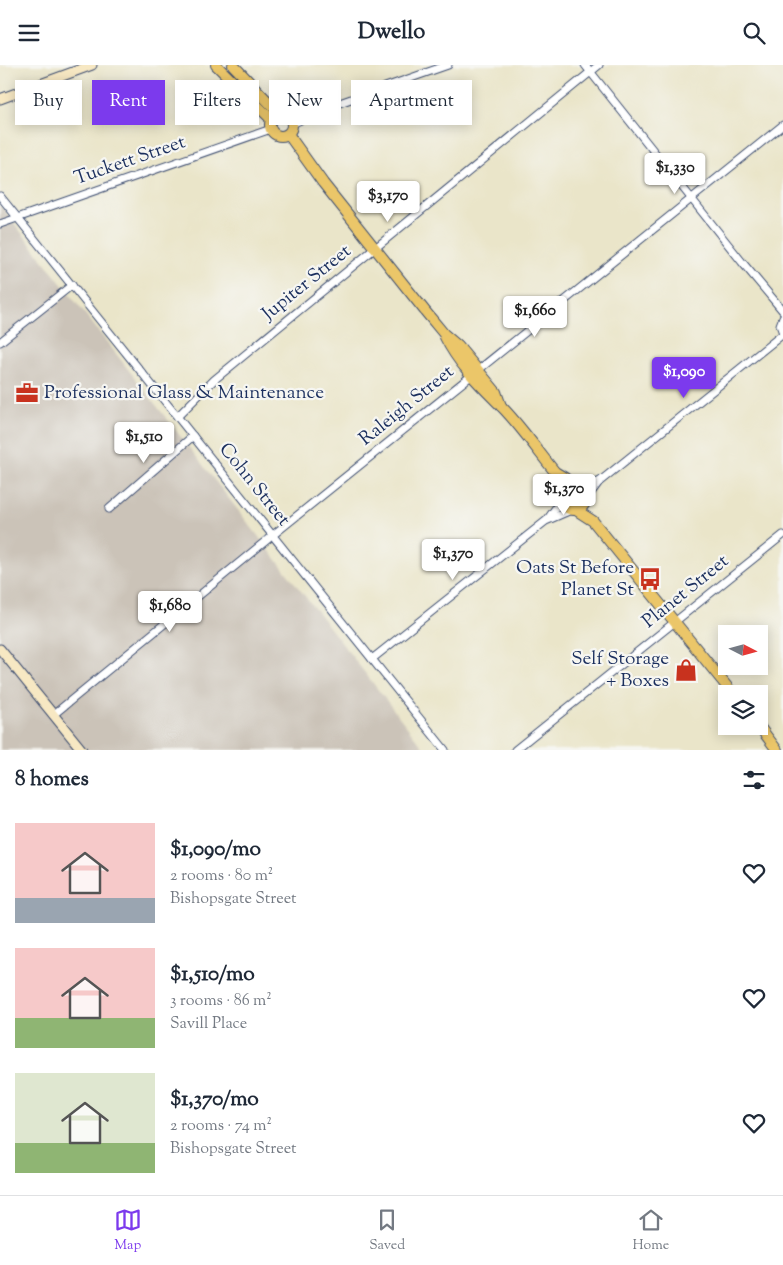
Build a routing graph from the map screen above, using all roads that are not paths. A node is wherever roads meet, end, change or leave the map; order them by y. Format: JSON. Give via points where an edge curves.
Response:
{"nodes":[{"id":1,"x":92,"y":65,"type":"edge"},
{"id":2,"x":216,"y":65,"type":"edge"},
{"id":3,"x":233,"y":65,"type":"edge"},
{"id":4,"x":448,"y":65,"type":"edge"},
{"id":5,"x":585,"y":65,"type":"edge"},
{"id":6,"x":599,"y":65,"type":"edge"},
{"id":7,"x":590,"y":72,"type":"junction"},
{"id":8,"x":0,"y":99,"type":"edge"},
{"id":9,"x":269,"y":114,"type":"edge"},
{"id":10,"x":269,"y":116,"type":"edge"},
{"id":11,"x":269,"y":123,"type":"edge"},
{"id":12,"x":275,"y":125,"type":"edge"},
{"id":13,"x":290,"y":125,"type":"edge"},
{"id":14,"x":783,"y":125,"type":"edge"},
{"id":15,"x":290,"y":129,"type":"junction"},
{"id":16,"x":0,"y":196,"type":"edge"},
{"id":17,"x":692,"y":198,"type":"junction"},
{"id":18,"x":17,"y":217,"type":"junction"},
{"id":19,"x":0,"y":223,"type":"edge"},
{"id":20,"x":375,"y":248,"type":"junction"},
{"id":21,"x":72,"y":285,"type":"junction"},
{"id":22,"x":783,"y":311,"type":"edge"},
{"id":23,"x":783,"y":317,"type":"edge"},
{"id":24,"x":783,"y":333,"type":"edge"},
{"id":25,"x":0,"y":341,"type":"edge"},
{"id":26,"x":475,"y":373,"type":"junction"},
{"id":27,"x":178,"y":416,"type":"junction"},
{"id":28,"x":193,"y":436,"type":"junction"},
{"id":29,"x":599,"y":482,"type":"junction"},
{"id":30,"x":569,"y":491,"type":"junction"},
{"id":31,"x":586,"y":500,"type":"junction"},
{"id":32,"x":109,"y":509,"type":"dead end"},
{"id":33,"x":574,"y":510,"type":"junction"},
{"id":34,"x":547,"y":521,"type":"junction"},
{"id":35,"x":593,"y":521,"type":"junction"},
{"id":36,"x":273,"y":535,"type":"junction"},
{"id":37,"x":783,"y":535,"type":"edge"},
{"id":38,"x":675,"y":621,"type":"junction"},
{"id":39,"x":0,"y":649,"type":"edge"},
{"id":40,"x":372,"y":659,"type":"junction"},
{"id":41,"x":726,"y":685,"type":"edge"},
{"id":42,"x":53,"y":715,"type":"junction"},
{"id":43,"x":767,"y":735,"type":"edge"},
{"id":44,"x":778,"y":748,"type":"edge"},
{"id":45,"x":82,"y":750,"type":"edge"},
{"id":46,"x":444,"y":750,"type":"edge"},
{"id":47,"x":515,"y":750,"type":"edge"}],
"edges":[{"from":1,"to":8,"type":"street"},
{"from":2,"to":10,"type":"main road"},
{"from":3,"to":9,"type":"main road"},
{"from":4,"to":15,"type":"street","via":[[331,106]]},
{"from":5,"to":7,"type":"street"},
{"from":6,"to":7,"type":"street","name":"Jupiter Street"},
{"from":7,"to":17,"type":"street"},
{"from":7,"to":20,"type":"street","name":"Jupiter Street"},
{"from":11,"to":18,"type":"street","name":"Tuckett Street"},
{"from":12,"to":15,"type":"main road","via":[[278,136]]},
{"from":13,"to":15,"type":"main road"},
{"from":14,"to":17,"type":"street","name":"Raleigh Street"},
{"from":15,"to":20,"type":"main road","via":[[324,183]]},
{"from":16,"to":18,"type":"street","name":"Cohn Street"},
{"from":17,"to":22,"type":"street"},
{"from":17,"to":26,"type":"street","name":"Raleigh Street"},
{"from":18,"to":19,"type":"street","name":"Tuckett Street"},
{"from":18,"to":21,"type":"street","name":"Cohn Street"},
{"from":20,"to":26,"type":"main road","via":[[444,334],[458,346]]},
{"from":20,"to":27,"type":"street","name":"Jupiter Street","via":[[214,380]]},
{"from":21,"to":25,"type":"street"},
{"from":21,"to":27,"type":"street","name":"Cohn Street"},
{"from":23,"to":24,"type":"street","via":[[780,325]]},
{"from":24,"to":29,"type":"street"},
{"from":26,"to":30,"type":"main road","via":[[488,394],[555,472],[558,483]]},
{"from":26,"to":36,"type":"street","name":"Raleigh Street"},
{"from":27,"to":28,"type":"street","name":"Cohn Street"},
{"from":28,"to":32,"type":"street"},
{"from":28,"to":36,"type":"street","name":"Cohn Street"},
{"from":29,"to":30,"type":"street"},
{"from":29,"to":31,"type":"street"},
{"from":30,"to":31,"type":"main road","via":[[584,491]]},
{"from":30,"to":33,"type":"main road","via":[[566,506]]},
{"from":30,"to":34,"type":"street"},
{"from":31,"to":33,"type":"main road","via":[[582,508]]},
{"from":31,"to":35,"type":"main road"},
{"from":33,"to":34,"type":"street"},
{"from":33,"to":35,"type":"main road"},
{"from":34,"to":40,"type":"street"},
{"from":35,"to":38,"type":"main road"},
{"from":36,"to":40,"type":"street","name":"Cohn Street"},
{"from":36,"to":42,"type":"street","name":"Raleigh Street"},
{"from":37,"to":38,"type":"street","name":"Planet Street"},
{"from":38,"to":41,"type":"main road"},
{"from":38,"to":47,"type":"street","name":"Planet Street"},
{"from":39,"to":42,"type":"street"},
{"from":40,"to":46,"type":"street","name":"Cohn Street"},
{"from":42,"to":45,"type":"street"},
{"from":43,"to":44,"type":"main road"}]}
